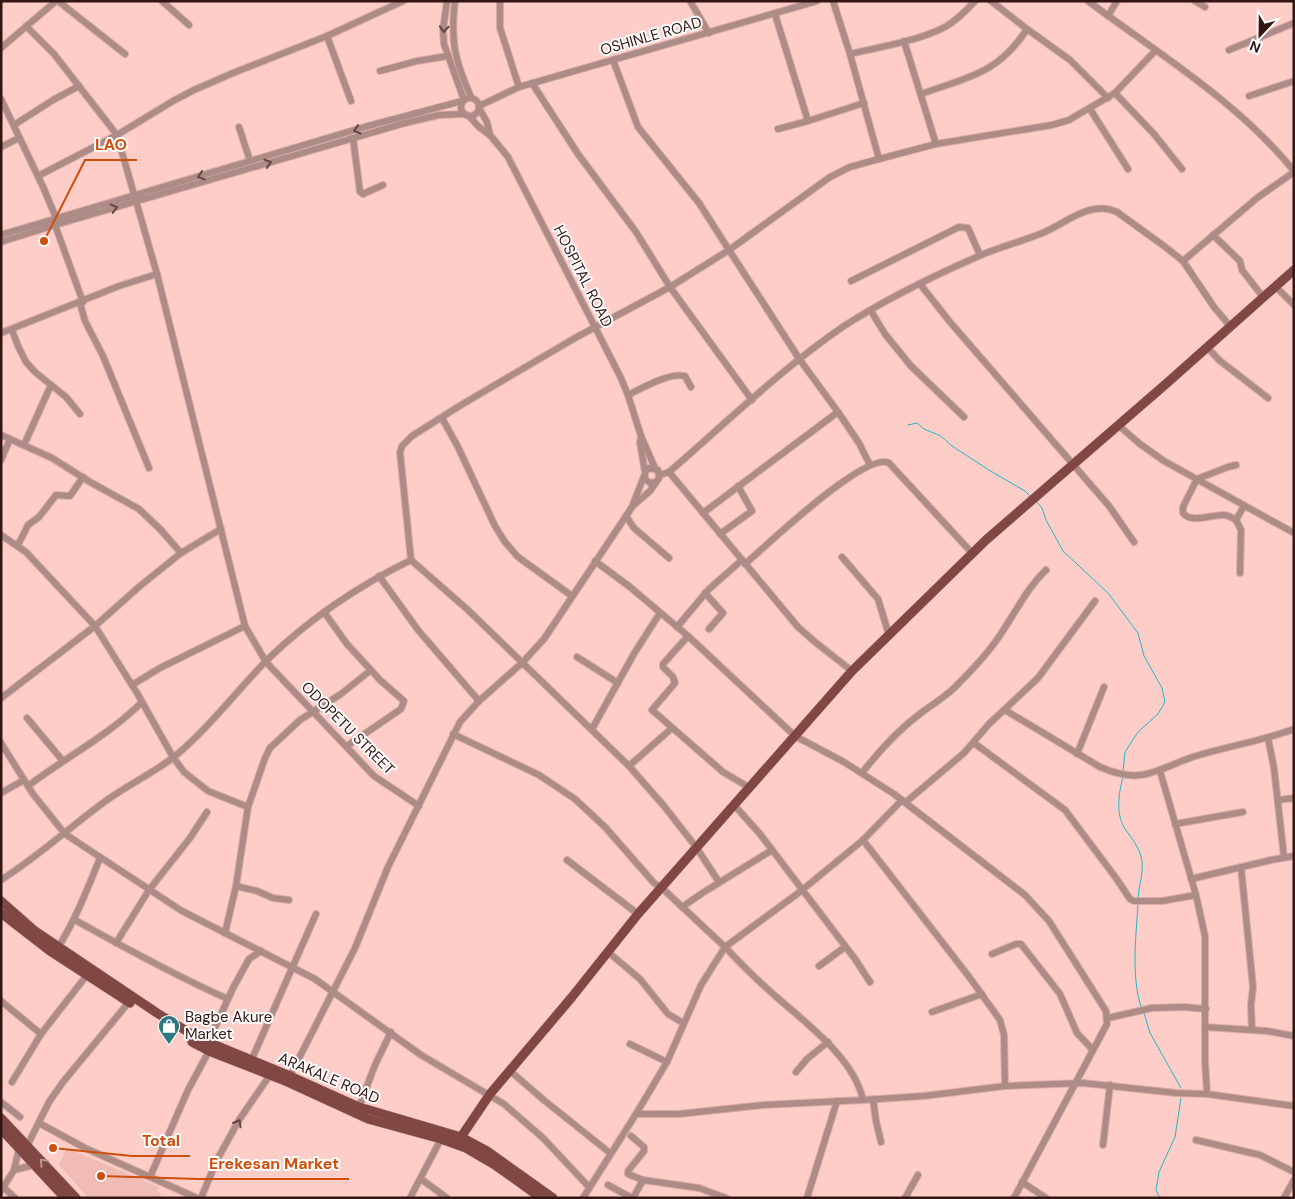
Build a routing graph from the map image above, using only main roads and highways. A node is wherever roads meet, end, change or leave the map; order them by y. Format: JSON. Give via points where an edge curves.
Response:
{"nodes":[{"id":1,"x":1294,"y":270,"type":"edge"},
{"id":2,"x":1,"y":901,"type":"edge"},
{"id":3,"x":1,"y":913,"type":"edge"},
{"id":4,"x":56,"y":950,"type":"junction"},
{"id":5,"x":208,"y":1047,"type":"junction"},
{"id":6,"x":1,"y":1118,"type":"edge"},
{"id":7,"x":399,"y":1124,"type":"junction"},
{"id":8,"x":1,"y":1129,"type":"edge"},
{"id":9,"x":461,"y":1137,"type":"junction"},
{"id":10,"x":23,"y":1147,"type":"junction"},
{"id":11,"x":513,"y":1174,"type":"junction"},
{"id":12,"x":65,"y":1198,"type":"edge"},
{"id":13,"x":76,"y":1198,"type":"edge"},
{"id":14,"x":541,"y":1198,"type":"edge"},
{"id":15,"x":553,"y":1198,"type":"edge"}],
"edges":[{"from":1,"to":9,"type":"main road","via":[[972,553],[852,671],[638,914],[509,1070]]},
{"from":2,"to":4,"type":"main road","name":"ARAKALE ROAD"},
{"from":3,"to":4,"type":"main road","name":"ARAKALE ROAD"},
{"from":4,"to":5,"type":"main road","name":"ARAKALE ROAD"},
{"from":4,"to":5,"type":"main road","name":"ARAKALE ROAD","via":[[129,1002]]},
{"from":5,"to":7,"type":"main road","name":"ARAKALE ROAD","via":[[290,1076]]},
{"from":5,"to":7,"type":"main road","name":"ARAKALE ROAD","via":[[368,1119]]},
{"from":6,"to":10,"type":"main road"},
{"from":7,"to":9,"type":"main road","name":"ARAKALE ROAD"},
{"from":7,"to":11,"type":"main road","name":"ARAKALE ROAD","via":[[466,1148]]},
{"from":8,"to":10,"type":"main road"},
{"from":9,"to":11,"type":"main road","name":"ARAKALE ROAD","via":[[486,1151]]},
{"from":10,"to":12,"type":"main road","via":[[34,1165]]},
{"from":13,"to":10,"type":"main road","one_way":true},
{"from":11,"to":14,"type":"main road","name":"ARAKALE ROAD"},
{"from":11,"to":15,"type":"main road","name":"ARAKALE ROAD"}]}
